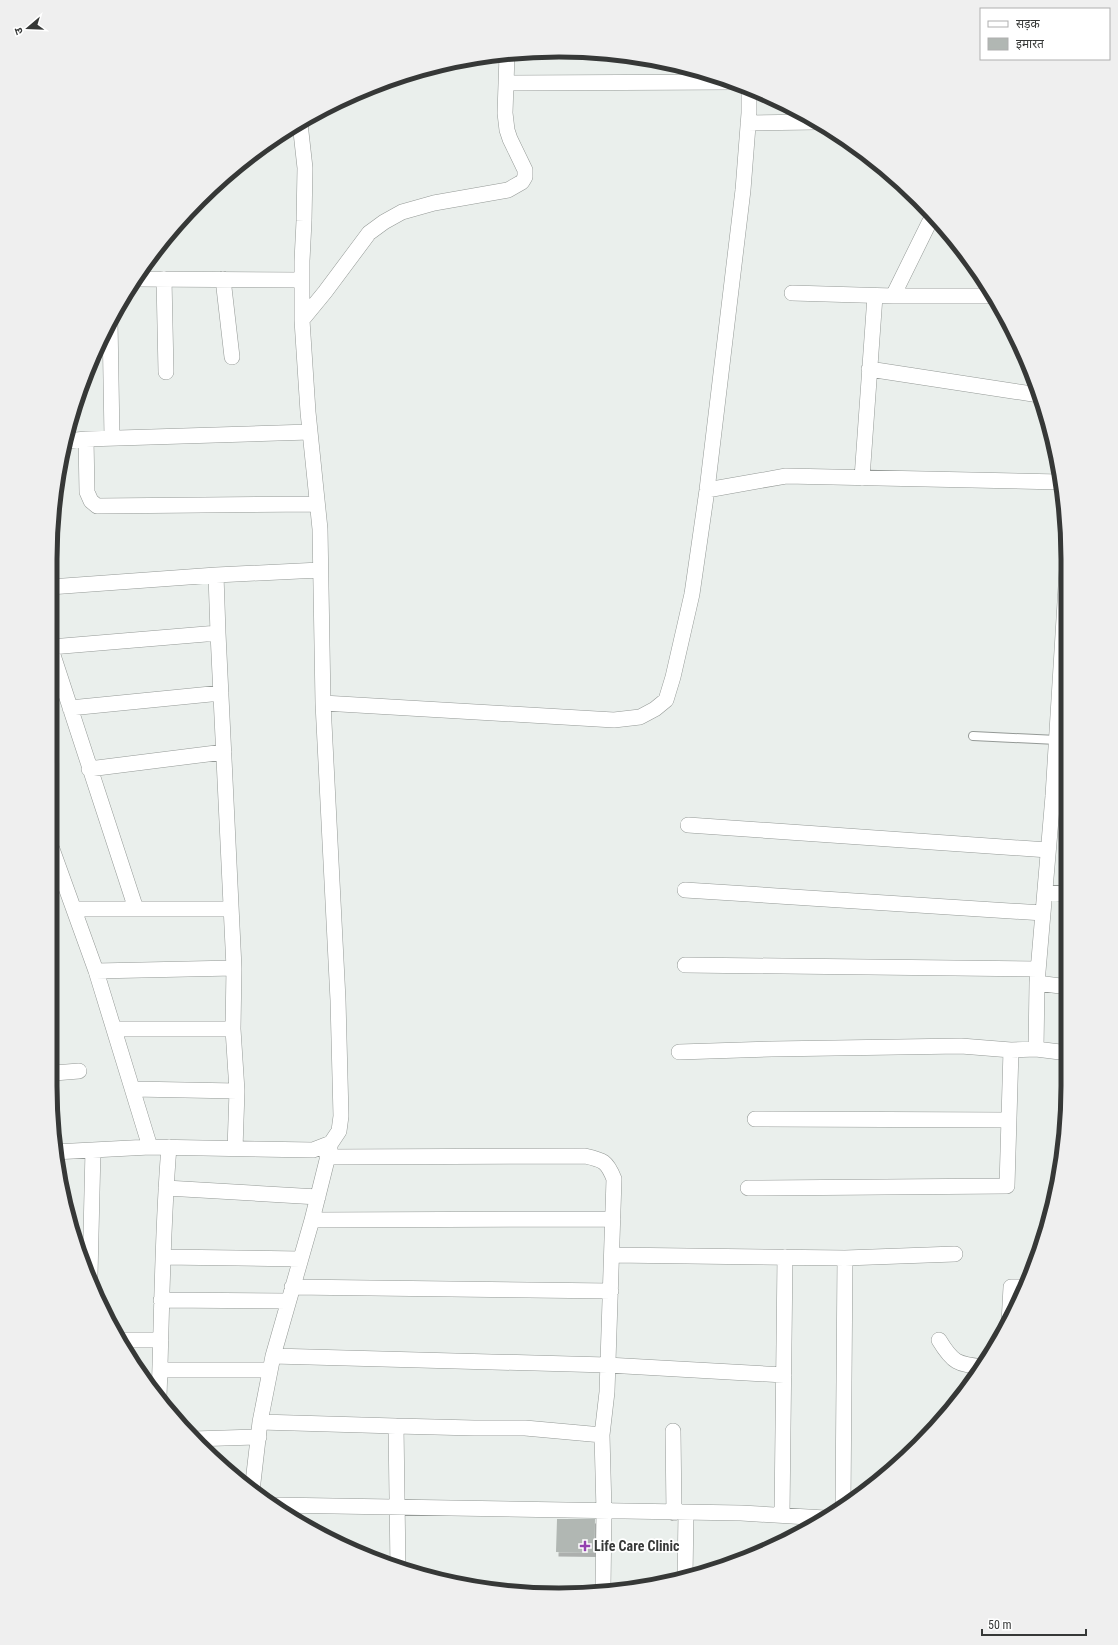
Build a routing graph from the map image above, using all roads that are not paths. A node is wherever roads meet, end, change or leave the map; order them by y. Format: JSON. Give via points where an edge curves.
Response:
{"nodes":[{"id":1,"x":507,"y":60,"type":"edge"},
{"id":2,"x":714,"y":82,"type":"edge"},
{"id":3,"x":506,"y":83,"type":"junction"},
{"id":4,"x":749,"y":94,"type":"edge"},
{"id":5,"x":806,"y":122,"type":"edge"},
{"id":6,"x":748,"y":123,"type":"junction"},
{"id":7,"x":301,"y":129,"type":"edge"},
{"id":8,"x":930,"y":222,"type":"edge"},
{"id":9,"x":164,"y":278,"type":"junction"},
{"id":10,"x":143,"y":279,"type":"edge"},
{"id":11,"x":223,"y":279,"type":"junction"},
{"id":12,"x":302,"y":280,"type":"junction"},
{"id":13,"x":792,"y":293,"type":"dead end"},
{"id":14,"x":875,"y":296,"type":"junction"},
{"id":15,"x":893,"y":296,"type":"junction"},
{"id":16,"x":986,"y":296,"type":"edge"},
{"id":17,"x":302,"y":320,"type":"junction"},
{"id":18,"x":110,"y":335,"type":"edge"},
{"id":19,"x":232,"y":357,"type":"dead end"},
{"id":20,"x":869,"y":369,"type":"junction"},
{"id":21,"x":166,"y":372,"type":"dead end"},
{"id":22,"x":1033,"y":394,"type":"edge"},
{"id":23,"x":310,"y":432,"type":"junction"},
{"id":24,"x":72,"y":438,"type":"edge"},
{"id":25,"x":112,"y":438,"type":"junction"},
{"id":26,"x":86,"y":439,"type":"junction"},
{"id":27,"x":862,"y":478,"type":"junction"},
{"id":28,"x":1055,"y":482,"type":"edge"},
{"id":29,"x":707,"y":490,"type":"junction"},
{"id":30,"x":318,"y":504,"type":"junction"},
{"id":31,"x":320,"y":570,"type":"junction"},
{"id":32,"x":216,"y":575,"type":"junction"},
{"id":33,"x":57,"y":586,"type":"edge"},
{"id":34,"x":218,"y":633,"type":"junction"},
{"id":35,"x":57,"y":647,"type":"edge"},
{"id":36,"x":57,"y":667,"type":"edge"},
{"id":37,"x":221,"y":693,"type":"junction"},
{"id":38,"x":323,"y":703,"type":"junction"},
{"id":39,"x":70,"y":708,"type":"junction"},
{"id":40,"x":1061,"y":732,"type":"edge"},
{"id":41,"x":973,"y":736,"type":"dead end"},
{"id":42,"x":224,"y":752,"type":"junction"},
{"id":43,"x":90,"y":768,"type":"junction"},
{"id":44,"x":1061,"y":797,"type":"edge"},
{"id":45,"x":688,"y":825,"type":"dead end"},
{"id":46,"x":1048,"y":850,"type":"junction"},
{"id":47,"x":57,"y":863,"type":"edge"},
{"id":48,"x":685,"y":890,"type":"dead end"},
{"id":49,"x":1045,"y":892,"type":"junction"},
{"id":50,"x":1061,"y":893,"type":"edge"},
{"id":51,"x":74,"y":909,"type":"junction"},
{"id":52,"x":136,"y":909,"type":"junction"},
{"id":53,"x":231,"y":909,"type":"junction"},
{"id":54,"x":1043,"y":913,"type":"junction"},
{"id":55,"x":685,"y":965,"type":"dead end"},
{"id":56,"x":234,"y":968,"type":"junction"},
{"id":57,"x":96,"y":971,"type":"junction"},
{"id":58,"x":1037,"y":976,"type":"junction"},
{"id":59,"x":1061,"y":985,"type":"edge"},
{"id":60,"x":114,"y":1029,"type":"junction"},
{"id":61,"x":233,"y":1029,"type":"junction"},
{"id":62,"x":1036,"y":1049,"type":"junction"},
{"id":63,"x":1011,"y":1050,"type":"junction"},
{"id":64,"x":679,"y":1052,"type":"dead end"},
{"id":65,"x":1061,"y":1052,"type":"edge"},
{"id":66,"x":79,"y":1072,"type":"dead end"},
{"id":67,"x":57,"y":1073,"type":"edge"},
{"id":68,"x":133,"y":1090,"type":"junction"},
{"id":69,"x":237,"y":1091,"type":"junction"},
{"id":70,"x":755,"y":1119,"type":"dead end"},
{"id":71,"x":1009,"y":1120,"type":"junction"},
{"id":72,"x":150,"y":1147,"type":"junction"},
{"id":73,"x":169,"y":1147,"type":"junction"},
{"id":74,"x":235,"y":1149,"type":"junction"},
{"id":75,"x":93,"y":1150,"type":"junction"},
{"id":76,"x":329,"y":1150,"type":"junction"},
{"id":77,"x":61,"y":1152,"type":"edge"},
{"id":78,"x":166,"y":1188,"type":"junction"},
{"id":79,"x":748,"y":1188,"type":"dead end"},
{"id":80,"x":318,"y":1197,"type":"junction"},
{"id":81,"x":613,"y":1219,"type":"junction"},
{"id":82,"x":312,"y":1220,"type":"junction"},
{"id":83,"x":955,"y":1254,"type":"dead end"},
{"id":84,"x":612,"y":1255,"type":"junction"},
{"id":85,"x":163,"y":1257,"type":"junction"},
{"id":86,"x":785,"y":1258,"type":"junction"},
{"id":87,"x":845,"y":1258,"type":"junction"},
{"id":88,"x":300,"y":1260,"type":"junction"},
{"id":89,"x":90,"y":1265,"type":"edge"},
{"id":90,"x":292,"y":1287,"type":"junction"},
{"id":91,"x":1019,"y":1287,"type":"edge"},
{"id":92,"x":611,"y":1291,"type":"junction"},
{"id":93,"x":161,"y":1300,"type":"junction"},
{"id":94,"x":288,"y":1302,"type":"junction"},
{"id":95,"x":1010,"y":1306,"type":"edge"},
{"id":96,"x":126,"y":1340,"type":"edge"},
{"id":97,"x":161,"y":1340,"type":"junction"},
{"id":98,"x":939,"y":1340,"type":"dead end"},
{"id":99,"x":271,"y":1363,"type":"junction"},
{"id":100,"x":607,"y":1365,"type":"junction"},
{"id":101,"x":975,"y":1366,"type":"edge"},
{"id":102,"x":160,"y":1370,"type":"junction"},
{"id":103,"x":784,"y":1375,"type":"junction"},
{"id":104,"x":159,"y":1390,"type":"edge"},
{"id":105,"x":260,"y":1422,"type":"junction"},
{"id":106,"x":396,"y":1426,"type":"junction"},
{"id":107,"x":673,"y":1432,"type":"dead end"},
{"id":108,"x":602,"y":1435,"type":"junction"},
{"id":109,"x":259,"y":1437,"type":"junction"},
{"id":110,"x":202,"y":1439,"type":"edge"},
{"id":111,"x":253,"y":1484,"type":"edge"},
{"id":112,"x":843,"y":1499,"type":"edge"},
{"id":113,"x":283,"y":1505,"type":"edge"},
{"id":114,"x":398,"y":1507,"type":"junction"},
{"id":115,"x":604,"y":1510,"type":"junction"},
{"id":116,"x":680,"y":1513,"type":"junction"},
{"id":117,"x":782,"y":1515,"type":"junction"},
{"id":118,"x":816,"y":1517,"type":"edge"},
{"id":119,"x":398,"y":1561,"type":"edge"},
{"id":120,"x":685,"y":1572,"type":"edge"},
{"id":121,"x":603,"y":1586,"type":"edge"}],
"edges":[{"from":1,"to":3,"type":"street"},
{"from":2,"to":3,"type":"street"},
{"from":3,"to":17,"type":"street","via":[[507,130],[525,170],[522,182],[508,190],[434,203],[402,212],[384,222],[369,233]]},
{"from":4,"to":6,"type":"street"},
{"from":5,"to":6,"type":"street"},
{"from":6,"to":29,"type":"street"},
{"from":7,"to":12,"type":"street","via":[[305,168]]},
{"from":8,"to":15,"type":"street"},
{"from":9,"to":10,"type":"street"},
{"from":9,"to":11,"type":"street"},
{"from":9,"to":21,"type":"street"},
{"from":11,"to":12,"type":"street"},
{"from":11,"to":19,"type":"street"},
{"from":12,"to":17,"type":"street"},
{"from":13,"to":14,"type":"street"},
{"from":14,"to":15,"type":"street"},
{"from":14,"to":20,"type":"street"},
{"from":15,"to":16,"type":"street"},
{"from":17,"to":23,"type":"street"},
{"from":18,"to":25,"type":"street"},
{"from":20,"to":22,"type":"street"},
{"from":20,"to":27,"type":"street"},
{"from":23,"to":25,"type":"street"},
{"from":23,"to":30,"type":"street"},
{"from":24,"to":26,"type":"street"},
{"from":25,"to":26,"type":"street"},
{"from":26,"to":30,"type":"street","via":[[87,492],[90,501],[97,506]]},
{"from":27,"to":28,"type":"street"},
{"from":27,"to":29,"type":"street","via":[[786,476]]},
{"from":29,"to":38,"type":"street","via":[[692,594],[675,670],[666,700],[655,709],[640,717],[614,720]]},
{"from":30,"to":31,"type":"street"},
{"from":31,"to":32,"type":"street"},
{"from":31,"to":38,"type":"street"},
{"from":32,"to":33,"type":"street"},
{"from":32,"to":34,"type":"street"},
{"from":34,"to":35,"type":"street"},
{"from":34,"to":37,"type":"street"},
{"from":36,"to":39,"type":"street"},
{"from":37,"to":39,"type":"street"},
{"from":37,"to":42,"type":"street"},
{"from":38,"to":76,"type":"street","via":[[341,1108],[339,1131]]},
{"from":39,"to":43,"type":"street"},
{"from":40,"to":41,"type":"lane"},
{"from":40,"to":44,"type":"street"},
{"from":42,"to":43,"type":"street"},
{"from":42,"to":53,"type":"street"},
{"from":43,"to":52,"type":"street"},
{"from":44,"to":46,"type":"street"},
{"from":45,"to":46,"type":"street"},
{"from":46,"to":49,"type":"street"},
{"from":47,"to":51,"type":"street"},
{"from":48,"to":54,"type":"street"},
{"from":49,"to":50,"type":"street"},
{"from":49,"to":54,"type":"street"},
{"from":51,"to":52,"type":"street"},
{"from":51,"to":57,"type":"street"},
{"from":52,"to":53,"type":"street"},
{"from":53,"to":56,"type":"street"},
{"from":54,"to":58,"type":"street"},
{"from":55,"to":58,"type":"street"},
{"from":56,"to":57,"type":"street"},
{"from":56,"to":61,"type":"street"},
{"from":57,"to":60,"type":"street"},
{"from":58,"to":59,"type":"street"},
{"from":58,"to":62,"type":"street"},
{"from":60,"to":61,"type":"street"},
{"from":60,"to":68,"type":"street"},
{"from":61,"to":69,"type":"street"},
{"from":62,"to":63,"type":"street"},
{"from":62,"to":65,"type":"street"},
{"from":63,"to":64,"type":"street","via":[[961,1046]]},
{"from":63,"to":71,"type":"street"},
{"from":66,"to":67,"type":"street"},
{"from":68,"to":69,"type":"street"},
{"from":68,"to":72,"type":"street"},
{"from":69,"to":74,"type":"street"},
{"from":70,"to":71,"type":"street"},
{"from":71,"to":79,"type":"street","via":[[1007,1186]]},
{"from":72,"to":73,"type":"street"},
{"from":72,"to":75,"type":"street"},
{"from":73,"to":74,"type":"street"},
{"from":73,"to":78,"type":"street"},
{"from":74,"to":76,"type":"street"},
{"from":75,"to":77,"type":"street"},
{"from":75,"to":89,"type":"street"},
{"from":76,"to":80,"type":"street"},
{"from":76,"to":81,"type":"street","via":[[585,1156],[599,1159],[609,1166],[614,1178]]},
{"from":78,"to":80,"type":"street"},
{"from":78,"to":85,"type":"street"},
{"from":80,"to":82,"type":"street"},
{"from":81,"to":82,"type":"street"},
{"from":81,"to":84,"type":"street"},
{"from":82,"to":88,"type":"street"},
{"from":83,"to":87,"type":"street"},
{"from":84,"to":86,"type":"street"},
{"from":84,"to":92,"type":"street"},
{"from":85,"to":88,"type":"street"},
{"from":85,"to":93,"type":"street"},
{"from":86,"to":87,"type":"street"},
{"from":86,"to":103,"type":"street"},
{"from":87,"to":112,"type":"street"},
{"from":88,"to":90,"type":"street"},
{"from":90,"to":92,"type":"street"},
{"from":90,"to":94,"type":"street"},
{"from":91,"to":95,"type":"street","via":[[1011,1287]]},
{"from":92,"to":100,"type":"street"},
{"from":93,"to":94,"type":"street"},
{"from":93,"to":97,"type":"street"},
{"from":94,"to":99,"type":"street"},
{"from":96,"to":97,"type":"street"},
{"from":97,"to":102,"type":"street"},
{"from":98,"to":101,"type":"street","via":[[954,1360],[963,1365]]},
{"from":99,"to":100,"type":"street"},
{"from":99,"to":102,"type":"street"},
{"from":99,"to":105,"type":"street"},
{"from":100,"to":103,"type":"street"},
{"from":100,"to":108,"type":"street"},
{"from":102,"to":104,"type":"street"},
{"from":103,"to":117,"type":"street"},
{"from":105,"to":106,"type":"street"},
{"from":105,"to":109,"type":"street"},
{"from":106,"to":108,"type":"street","via":[[525,1428]]},
{"from":106,"to":114,"type":"street"},
{"from":107,"to":116,"type":"street"},
{"from":108,"to":115,"type":"street"},
{"from":109,"to":110,"type":"street"},
{"from":109,"to":111,"type":"street"},
{"from":113,"to":114,"type":"street"},
{"from":114,"to":115,"type":"street"},
{"from":114,"to":119,"type":"street"},
{"from":115,"to":116,"type":"street"},
{"from":115,"to":121,"type":"street"},
{"from":116,"to":117,"type":"street"},
{"from":116,"to":120,"type":"street"},
{"from":117,"to":118,"type":"street"}]}
